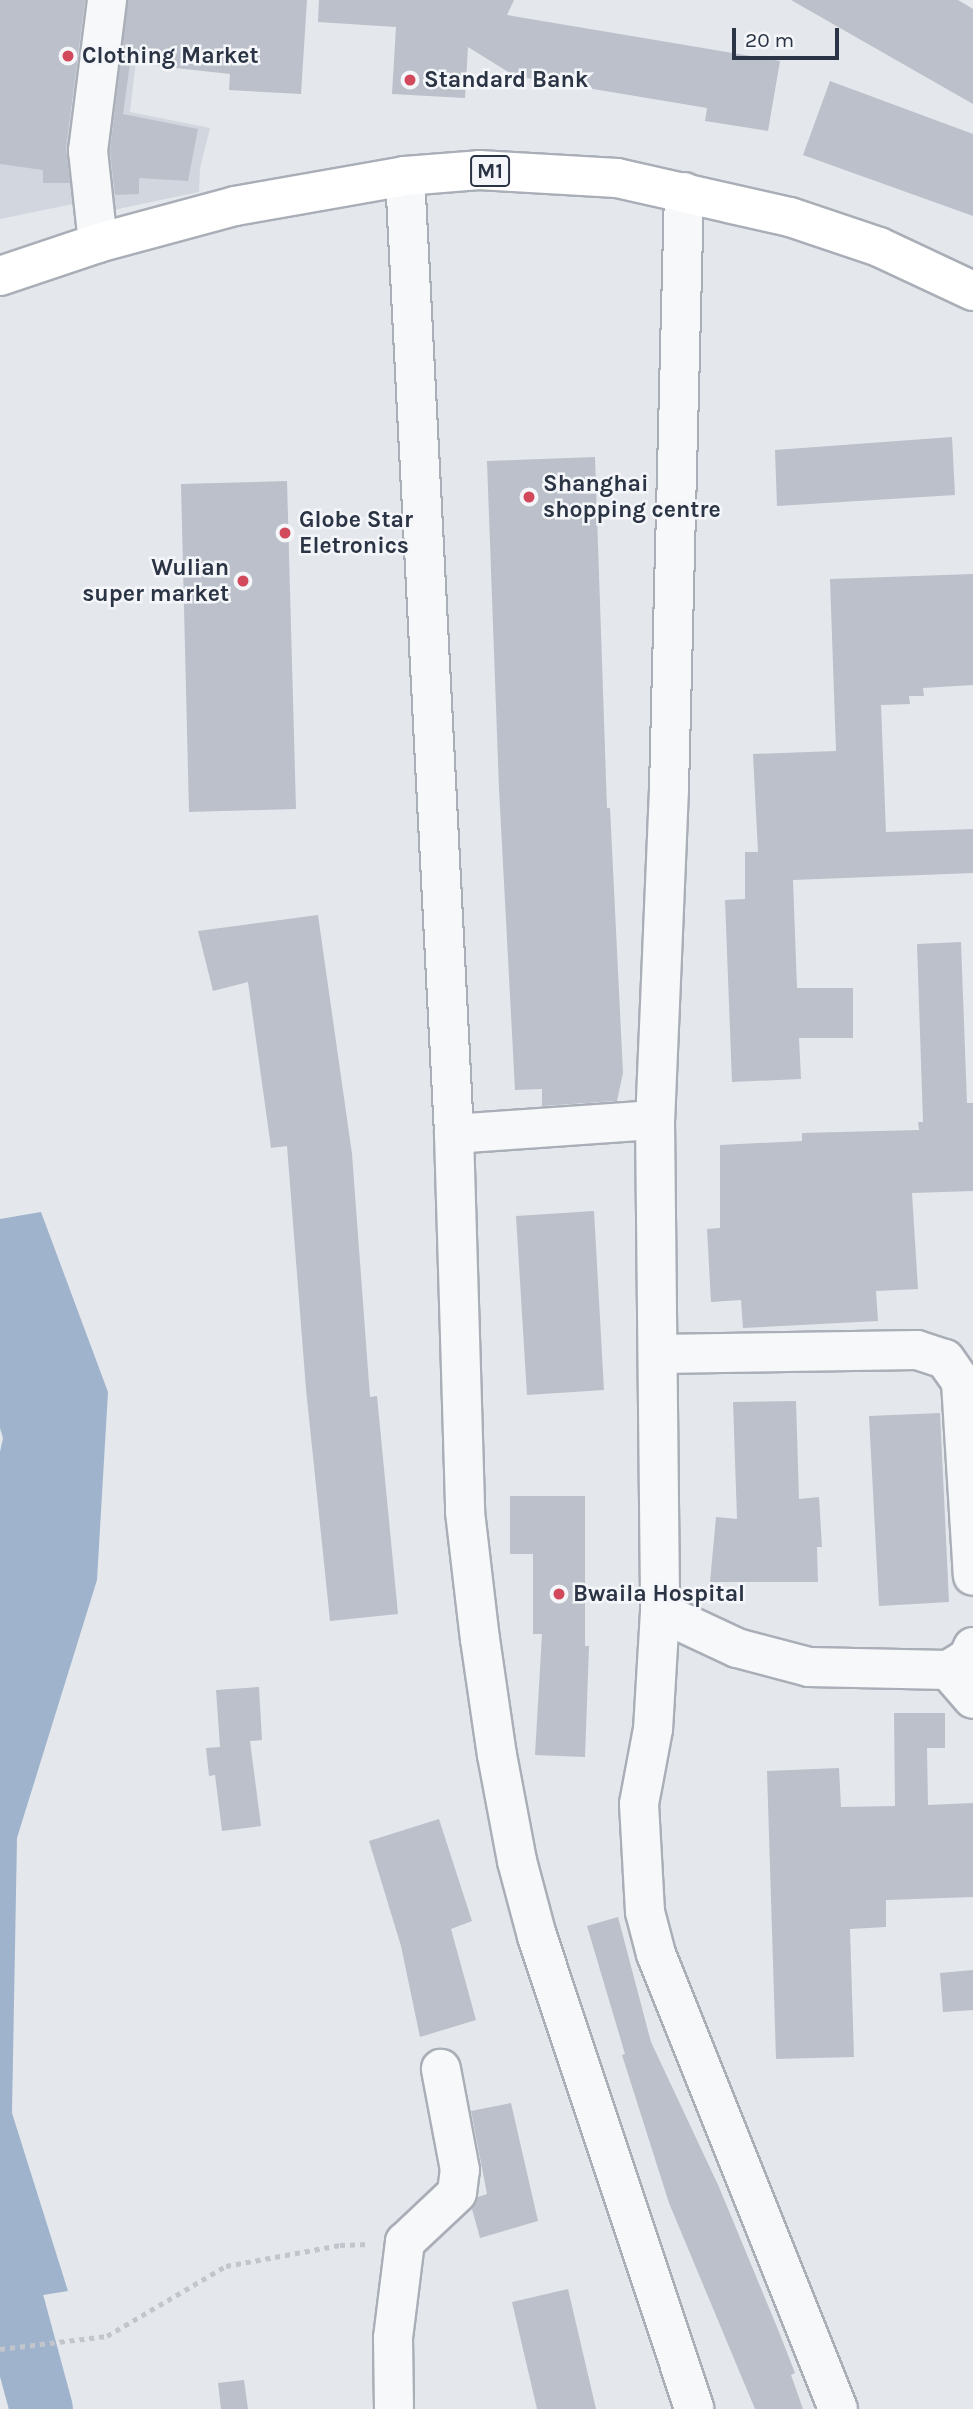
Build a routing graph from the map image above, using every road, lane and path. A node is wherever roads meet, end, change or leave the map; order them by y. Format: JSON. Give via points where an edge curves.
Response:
{"nodes":[{"id":1,"x":107,"y":0,"type":"edge"},
{"id":2,"x":405,"y":176,"type":"junction"},
{"id":3,"x":684,"y":192,"type":"junction"},
{"id":4,"x":98,"y":243,"type":"junction"},
{"id":5,"x":0,"y":276,"type":"edge"},
{"id":6,"x":973,"y":291,"type":"edge"},
{"id":7,"x":655,"y":1120,"type":"junction"},
{"id":8,"x":454,"y":1134,"type":"junction"},
{"id":9,"x":658,"y":1354,"type":"junction"},
{"id":10,"x":973,"y":1576,"type":"edge"},
{"id":11,"x":660,"y":1612,"type":"junction"},
{"id":12,"x":960,"y":1659,"type":"edge"},
{"id":13,"x":973,"y":1699,"type":"edge"},
{"id":14,"x":441,"y":2069,"type":"dead end"},
{"id":15,"x":405,"y":2242,"type":"junction"},
{"id":16,"x":0,"y":2349,"type":"edge"},
{"id":17,"x":394,"y":2409,"type":"edge"},
{"id":18,"x":694,"y":2409,"type":"edge"},
{"id":19,"x":838,"y":2409,"type":"edge"}],
"edges":[{"from":1,"to":4,"type":"street","via":[[88,150]]},
{"from":2,"to":3,"type":"highway","number":"M1","via":[[478,170],[550,172],[617,178]]},
{"from":2,"to":4,"type":"highway","number":"M1","via":[[235,206]]},
{"from":2,"to":8,"type":"street"},
{"from":3,"to":6,"type":"highway","number":"M1","via":[[790,217],[879,247]]},
{"from":3,"to":7,"type":"street","via":[[669,789]]},
{"from":4,"to":5,"type":"highway","number":"M1"},
{"from":7,"to":8,"type":"street"},
{"from":7,"to":9,"type":"street"},
{"from":8,"to":18,"type":"street","via":[[465,1512],[497,1755],[537,1936]]},
{"from":9,"to":10,"type":"street","via":[[917,1350],[945,1359],[961,1382]]},
{"from":9,"to":11,"type":"street"},
{"from":11,"to":12,"type":"street","via":[[737,1648],[809,1667]]},
{"from":11,"to":19,"type":"street","via":[[653,1729],[639,1804],[645,1912],[656,1954]]},
{"from":12,"to":13,"type":"street"},
{"from":14,"to":15,"type":"street","via":[[460,2170],[457,2193]]},
{"from":15,"to":16,"type":"path","via":[[340,2245],[226,2266],[107,2336]]},
{"from":15,"to":17,"type":"street","via":[[393,2338]]}]}
